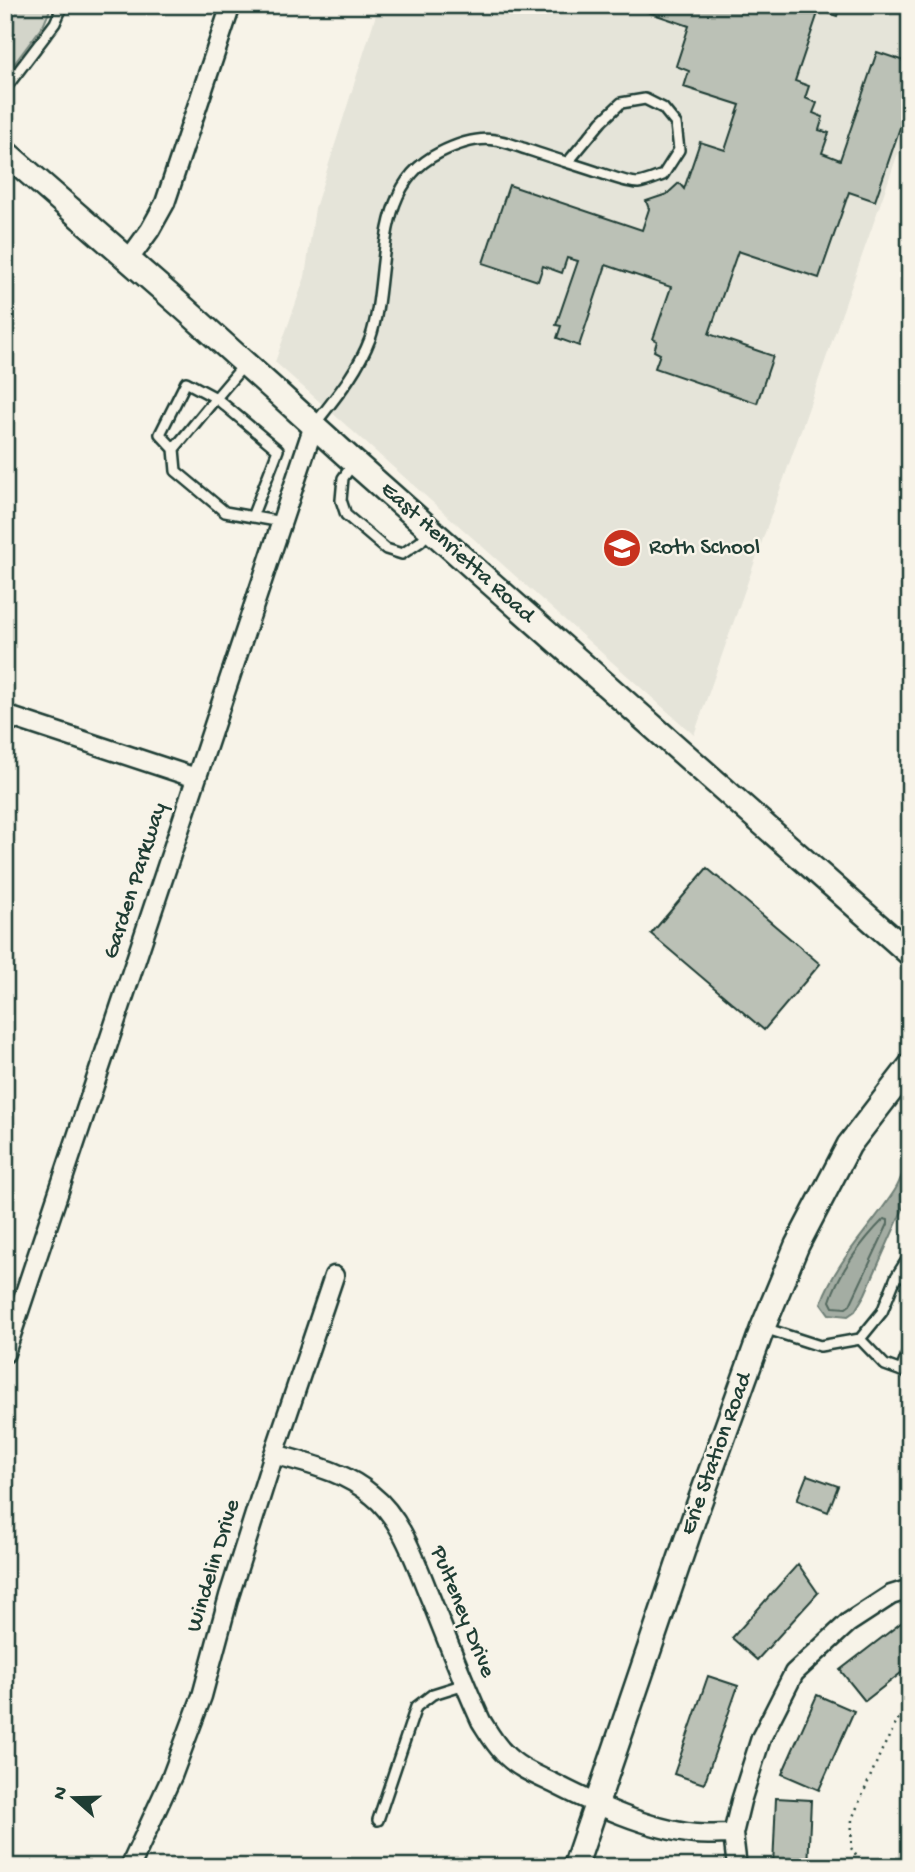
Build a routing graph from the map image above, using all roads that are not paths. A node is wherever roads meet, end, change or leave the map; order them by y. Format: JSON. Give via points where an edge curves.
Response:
{"nodes":[{"id":1,"x":62,"y":5,"type":"edge"},
{"id":2,"x":232,"y":5,"type":"edge"},
{"id":3,"x":5,"y":89,"type":"edge"},
{"id":4,"x":5,"y":152,"type":"edge"},
{"id":5,"x":568,"y":162,"type":"junction"},
{"id":6,"x":129,"y":259,"type":"junction"},
{"id":7,"x":245,"y":364,"type":"junction"},
{"id":8,"x":216,"y":398,"type":"junction"},
{"id":9,"x":314,"y":425,"type":"junction"},
{"id":10,"x":174,"y":449,"type":"junction"},
{"id":11,"x":354,"y":462,"type":"junction"},
{"id":12,"x":252,"y":517,"type":"junction"},
{"id":13,"x":282,"y":522,"type":"junction"},
{"id":14,"x":430,"y":530,"type":"junction"},
{"id":15,"x":5,"y":715,"type":"edge"},
{"id":16,"x":196,"y":778,"type":"junction"},
{"id":17,"x":910,"y":954,"type":"edge"},
{"id":18,"x":910,"y":1066,"type":"edge"},
{"id":19,"x":910,"y":1255,"type":"edge"},
{"id":20,"x":898,"y":1274,"type":"junction"},
{"id":21,"x":334,"y":1276,"type":"dead end"},
{"id":22,"x":910,"y":1279,"type":"edge"},
{"id":23,"x":763,"y":1327,"type":"junction"},
{"id":24,"x":860,"y":1339,"type":"junction"},
{"id":25,"x":910,"y":1346,"type":"edge"},
{"id":26,"x":5,"y":1353,"type":"edge"},
{"id":27,"x":905,"y":1373,"type":"edge"},
{"id":28,"x":274,"y":1454,"type":"junction"},
{"id":29,"x":910,"y":1589,"type":"edge"},
{"id":30,"x":465,"y":1684,"type":"junction"},
{"id":31,"x":596,"y":1804,"type":"junction"},
{"id":32,"x":378,"y":1820,"type":"dead end"},
{"id":33,"x":733,"y":1834,"type":"junction"},
{"id":34,"x":130,"y":1867,"type":"edge"},
{"id":35,"x":575,"y":1867,"type":"edge"},
{"id":36,"x":737,"y":1867,"type":"edge"}],
"edges":[{"from":1,"to":3,"type":"lane","via":[[55,23]]},
{"from":2,"to":6,"type":"street","via":[[165,203]]},
{"from":4,"to":6,"type":"main road","name":"East Henrietta Road"},
{"from":5,"to":5,"type":"lane","via":[[636,183],[663,175],[679,150],[676,124],[663,108],[645,99],[621,103]]},
{"from":5,"to":9,"type":"lane","via":[[495,139],[462,143],[437,154],[410,176],[390,217],[370,339],[341,390]]},
{"from":6,"to":7,"type":"main road","name":"East Henrietta Road"},
{"from":7,"to":8,"type":"lane"},
{"from":7,"to":9,"type":"main road","name":"East Henrietta Road"},
{"from":8,"to":10,"type":"lane"},
{"from":8,"to":10,"type":"lane","via":[[186,382],[160,434]]},
{"from":8,"to":12,"type":"lane","via":[[278,450]]},
{"from":9,"to":11,"type":"main road","name":"East Henrietta Road"},
{"from":9,"to":13,"type":"street","name":"Garden Parkway"},
{"from":10,"to":12,"type":"lane","via":[[176,471],[225,512]]},
{"from":11,"to":14,"type":"main road","name":"East Henrietta Road"},
{"from":11,"to":14,"type":"lane","via":[[343,478],[341,500],[346,515],[386,549],[402,554]]},
{"from":12,"to":13,"type":"lane"},
{"from":13,"to":16,"type":"street","name":"Garden Parkway"},
{"from":14,"to":17,"type":"main road","name":"East Henrietta Road"},
{"from":15,"to":16,"type":"street"},
{"from":16,"to":26,"type":"street","name":"Garden Parkway"},
{"from":18,"to":23,"type":"main road","name":"Erie Station Road","via":[[849,1145],[797,1245]]},
{"from":19,"to":20,"type":"lane"},
{"from":20,"to":22,"type":"lane"},
{"from":20,"to":24,"type":"lane","via":[[881,1312]]},
{"from":21,"to":28,"type":"street","name":"Windelin Drive"},
{"from":23,"to":24,"type":"lane","via":[[820,1346]]},
{"from":23,"to":31,"type":"main road","name":"Erie Station Road"},
{"from":24,"to":27,"type":"lane","via":[[885,1365]]},
{"from":25,"to":27,"type":"lane"},
{"from":28,"to":30,"type":"street","name":"Pulteney Drive","via":[[355,1482],[387,1508],[409,1546]]},
{"from":28,"to":34,"type":"street","name":"Windelin Drive","via":[[202,1696]]},
{"from":29,"to":33,"type":"street","via":[[891,1595],[848,1623],[794,1673],[761,1738]]},
{"from":30,"to":31,"type":"street","name":"Pulteney Drive","via":[[481,1721],[504,1754]]},
{"from":30,"to":32,"type":"lane","via":[[433,1694],[416,1707]]},
{"from":31,"to":33,"type":"street","name":"Pulteney Drive","via":[[648,1824],[695,1834]]},
{"from":31,"to":35,"type":"main road","name":"Erie Station Road"},
{"from":33,"to":36,"type":"street"}]}
